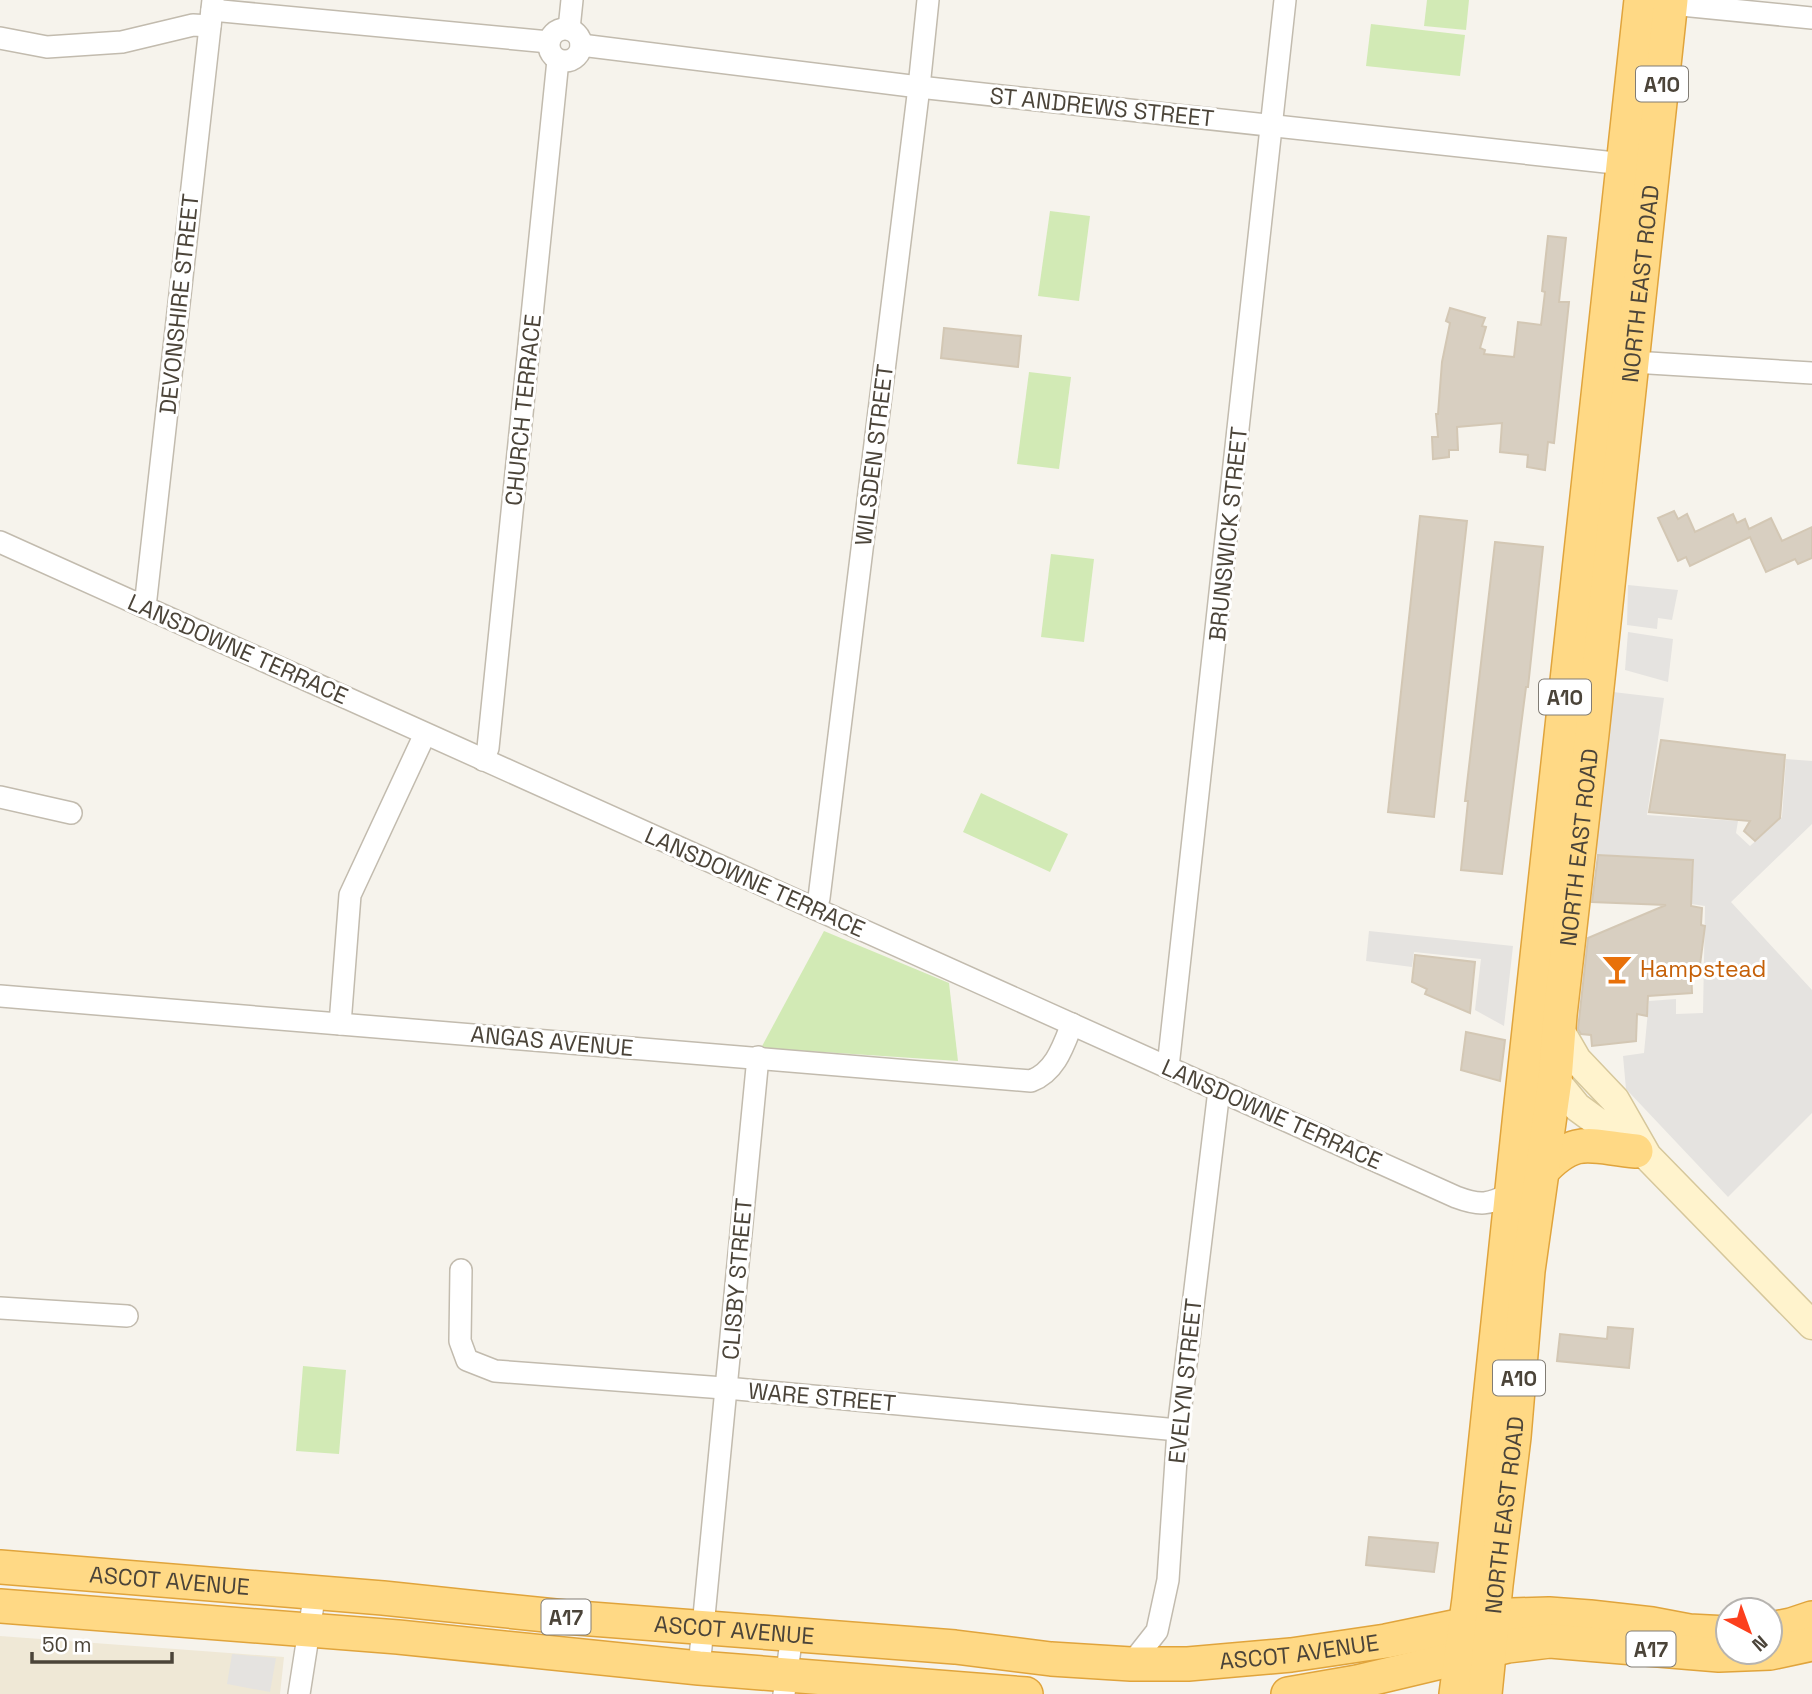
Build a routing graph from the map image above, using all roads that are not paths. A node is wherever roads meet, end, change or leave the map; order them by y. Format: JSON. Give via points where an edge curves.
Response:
{"nodes":[{"id":1,"x":572,"y":0,"type":"edge"},
{"id":2,"x":928,"y":0,"type":"edge"},
{"id":3,"x":1285,"y":0,"type":"edge"},
{"id":4,"x":1661,"y":1,"type":"edge"},
{"id":5,"x":212,"y":12,"type":"edge"},
{"id":6,"x":1812,"y":18,"type":"edge"},
{"id":7,"x":575,"y":37,"type":"junction"},
{"id":8,"x":0,"y":38,"type":"edge"},
{"id":9,"x":554,"y":51,"type":"junction"},
{"id":10,"x":919,"y":87,"type":"junction"},
{"id":11,"x":1272,"y":125,"type":"junction"},
{"id":12,"x":1639,"y":166,"type":"junction"},
{"id":13,"x":1633,"y":362,"type":"junction"},
{"id":14,"x":1812,"y":373,"type":"edge"},
{"id":15,"x":0,"y":542,"type":"edge"},
{"id":16,"x":145,"y":607,"type":"junction"},
{"id":17,"x":425,"y":734,"type":"junction"},
{"id":18,"x":483,"y":760,"type":"junction"},
{"id":19,"x":0,"y":797,"type":"edge"},
{"id":20,"x":71,"y":813,"type":"dead end"},
{"id":21,"x":816,"y":909,"type":"junction"},
{"id":22,"x":0,"y":996,"type":"edge"},
{"id":23,"x":340,"y":1024,"type":"junction"},
{"id":24,"x":1072,"y":1024,"type":"junction"},
{"id":25,"x":1544,"y":1030,"type":"junction"},
{"id":26,"x":758,"y":1057,"type":"junction"},
{"id":27,"x":1168,"y":1068,"type":"junction"},
{"id":28,"x":1555,"y":1080,"type":"junction"},
{"id":29,"x":1219,"y":1090,"type":"junction"},
{"id":30,"x":1642,"y":1154,"type":"junction"},
{"id":31,"x":1542,"y":1171,"type":"junction"},
{"id":32,"x":1511,"y":1193,"type":"junction"},
{"id":33,"x":461,"y":1270,"type":"dead end"},
{"id":34,"x":0,"y":1308,"type":"edge"},
{"id":35,"x":127,"y":1316,"type":"dead end"},
{"id":36,"x":1812,"y":1325,"type":"edge"},
{"id":37,"x":727,"y":1388,"type":"junction"},
{"id":38,"x":1178,"y":1430,"type":"junction"},
{"id":39,"x":0,"y":1567,"type":"edge"},
{"id":40,"x":315,"y":1592,"type":"junction"},
{"id":41,"x":0,"y":1606,"type":"edge"},
{"id":42,"x":1812,"y":1618,"type":"edge"},
{"id":43,"x":1784,"y":1626,"type":"edge"},
{"id":44,"x":704,"y":1627,"type":"junction"},
{"id":45,"x":309,"y":1630,"type":"junction"},
{"id":46,"x":1714,"y":1632,"type":"edge"},
{"id":47,"x":792,"y":1634,"type":"junction"},
{"id":48,"x":1477,"y":1638,"type":"junction"},
{"id":49,"x":1812,"y":1644,"type":"edge"},
{"id":50,"x":1131,"y":1664,"type":"junction"},
{"id":51,"x":699,"y":1668,"type":"junction"},
{"id":52,"x":1357,"y":1682,"type":"junction"},
{"id":53,"x":785,"y":1684,"type":"edge"},
{"id":54,"x":299,"y":1694,"type":"edge"},
{"id":55,"x":1026,"y":1694,"type":"edge"},
{"id":56,"x":1288,"y":1694,"type":"edge"},
{"id":57,"x":1399,"y":1694,"type":"edge"},
{"id":58,"x":1456,"y":1694,"type":"edge"},
{"id":59,"x":1485,"y":1694,"type":"edge"}],
"edges":[{"from":1,"to":7,"type":"street"},
{"from":2,"to":10,"type":"street","name":"WILSDEN STREET"},
{"from":3,"to":11,"type":"street","name":"BRUNSWICK STREET"},
{"from":4,"to":6,"type":"street"},
{"from":4,"to":12,"type":"highway","name":"NORTH EAST ROAD","number":"A10"},
{"from":5,"to":8,"type":"street","via":[[193,25],[122,42],[47,47]]},
{"from":5,"to":9,"type":"street"},
{"from":5,"to":16,"type":"street","name":"DEVONSHIRE STREET"},
{"from":7,"to":9,"type":"street","via":[[556,31]]},
{"from":7,"to":9,"type":"street","via":[[577,56],[572,59]]},
{"from":7,"to":10,"type":"street","name":"ST ANDREWS STREET"},
{"from":9,"to":18,"type":"street","name":"CHURCH TERRACE","via":[[488,748]]},
{"from":10,"to":11,"type":"street","name":"ST ANDREWS STREET"},
{"from":10,"to":21,"type":"street","name":"WILSDEN STREET"},
{"from":11,"to":12,"type":"street","name":"ST ANDREWS STREET"},
{"from":11,"to":27,"type":"street","name":"BRUNSWICK STREET"},
{"from":12,"to":13,"type":"highway","name":"NORTH EAST ROAD","number":"A10"},
{"from":12,"to":25,"type":"highway","name":"NORTH EAST ROAD","number":"A10"},
{"from":13,"to":14,"type":"street"},
{"from":13,"to":25,"type":"highway","name":"NORTH EAST ROAD","number":"A10"},
{"from":15,"to":16,"type":"street","name":"LANSDOWNE TERRACE"},
{"from":16,"to":17,"type":"street","name":"LANSDOWNE TERRACE"},
{"from":17,"to":18,"type":"street","name":"LANSDOWNE TERRACE"},
{"from":17,"to":23,"type":"street","via":[[350,895]]},
{"from":18,"to":21,"type":"street","name":"LANSDOWNE TERRACE"},
{"from":19,"to":20,"type":"street"},
{"from":21,"to":24,"type":"street","name":"LANSDOWNE TERRACE"},
{"from":22,"to":23,"type":"street","name":"ANGAS AVENUE"},
{"from":23,"to":26,"type":"street","name":"ANGAS AVENUE"},
{"from":24,"to":26,"type":"street","name":"ANGAS AVENUE","via":[[1054,1064],[1044,1076],[1031,1081]]},
{"from":24,"to":27,"type":"street","name":"LANSDOWNE TERRACE"},
{"from":25,"to":28,"type":"highway","via":[[1543,1063]]},
{"from":25,"to":30,"type":"main road","via":[[1615,1100]]},
{"from":25,"to":32,"type":"highway","name":"NORTH EAST ROAD","number":"A10"},
{"from":26,"to":37,"type":"street","name":"CLISBY STREET"},
{"from":27,"to":29,"type":"street","name":"LANSDOWNE TERRACE"},
{"from":28,"to":30,"type":"main road","via":[[1577,1107]]},
{"from":28,"to":31,"type":"highway","name":"NORTH EAST ROAD","number":"A10"},
{"from":29,"to":32,"type":"street","name":"LANSDOWNE TERRACE","via":[[1471,1202],[1488,1204]]},
{"from":29,"to":38,"type":"street","name":"EVELYN STREET"},
{"from":30,"to":31,"type":"highway","via":[[1579,1145],[1562,1152]]},
{"from":30,"to":36,"type":"main road"},
{"from":31,"to":48,"type":"highway","name":"NORTH EAST ROAD","number":"A10","via":[[1514,1437]]},
{"from":32,"to":48,"type":"highway","name":"NORTH EAST ROAD","number":"A10"},
{"from":33,"to":37,"type":"street","name":"WARE STREET","via":[[460,1342],[467,1360],[495,1371]]},
{"from":34,"to":35,"type":"street"},
{"from":37,"to":38,"type":"street","name":"WARE STREET"},
{"from":37,"to":44,"type":"street","name":"CLISBY STREET"},
{"from":38,"to":50,"type":"street","name":"EVELYN STREET","via":[[1168,1580],[1157,1631]]},
{"from":39,"to":40,"type":"highway","name":"ASCOT AVENUE","number":"A17"},
{"from":40,"to":44,"type":"highway","name":"ASCOT AVENUE","number":"A17"},
{"from":40,"to":45,"type":"street"},
{"from":41,"to":45,"type":"highway","name":"ASCOT AVENUE","number":"A17"},
{"from":42,"to":43,"type":"highway"},
{"from":44,"to":47,"type":"highway","name":"ASCOT AVENUE","number":"A17"},
{"from":44,"to":51,"type":"street","name":"CLISBY STREET"},
{"from":45,"to":51,"type":"highway","name":"ASCOT AVENUE","number":"A17"},
{"from":45,"to":54,"type":"street"},
{"from":46,"to":48,"type":"highway","number":"A17","via":[[1549,1614],[1512,1615]]},
{"from":47,"to":50,"type":"highway","name":"ASCOT AVENUE","number":"A17"},
{"from":47,"to":53,"type":"street"},
{"from":48,"to":49,"type":"highway","number":"A17","via":[[1508,1646],[1550,1641],[1719,1655],[1770,1653]]},
{"from":48,"to":50,"type":"highway","name":"ASCOT AVENUE","number":"A17","via":[[1386,1641],[1188,1664]]},
{"from":48,"to":52,"type":"highway","name":"ASCOT AVENUE","number":"A17"},
{"from":48,"to":58,"type":"highway","name":"NORTH EAST ROAD","number":"A10"},
{"from":48,"to":59,"type":"highway","name":"NORTH EAST ROAD","number":"A10"},
{"from":51,"to":53,"type":"highway","name":"ASCOT AVENUE","number":"A17"},
{"from":52,"to":56,"type":"highway","name":"ASCOT AVENUE","number":"A17"},
{"from":52,"to":57,"type":"highway"},
{"from":53,"to":55,"type":"highway","name":"ASCOT AVENUE","number":"A17"}]}
